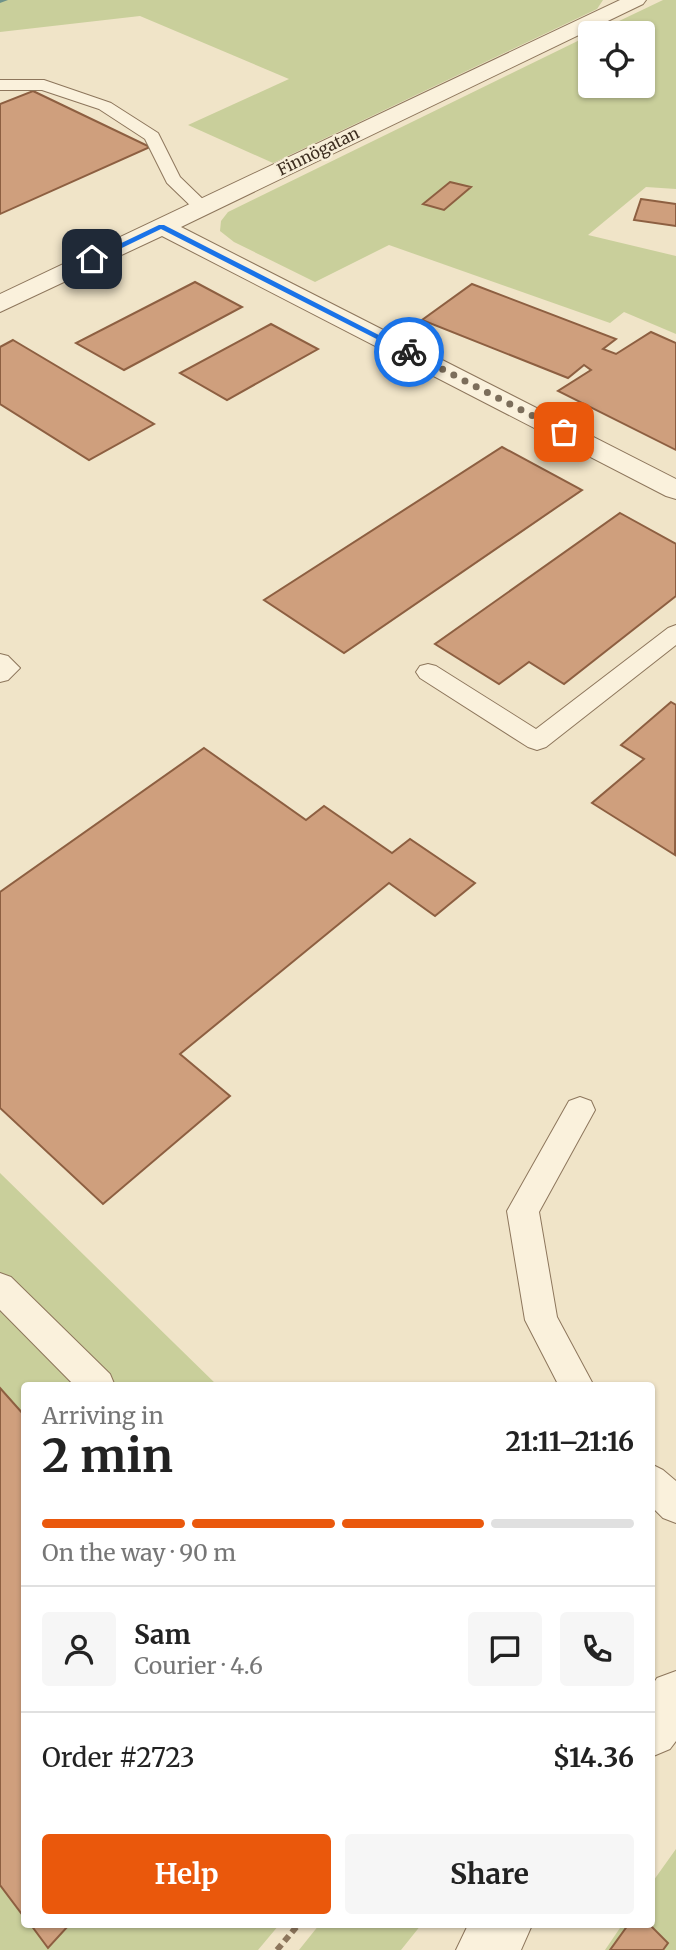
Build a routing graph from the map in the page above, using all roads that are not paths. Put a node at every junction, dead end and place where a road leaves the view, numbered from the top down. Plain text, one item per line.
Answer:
1 (636, 0) edge
2 (0, 85) edge
3 (202, 207) junction
4 (161, 226) junction
5 (0, 303) edge
6 (676, 490) edge
7 (676, 633) edge
8 (0, 662) edge
9 (428, 673) dead end
10 (0, 674) edge
11 (580, 1110) dead end
12 (0, 1288) edge
13 (94, 1382) edge
14 (575, 1382) edge
15 (655, 1486) edge
16 (676, 1505) edge
17 (676, 1697) edge
18 (655, 1725) edge
19 (502, 1928) edge
20 (485, 1950) edge

1 - 3 street, Finnögatan
2 - 3 lane
3 - 4 street, Finnögatan
4 - 5 street, Finnögatan
4 - 6 street
7 - 9 lane
8 - 10 lane
11 - 14 lane
12 - 13 lane
15 - 16 lane
17 - 18 street
19 - 20 street

